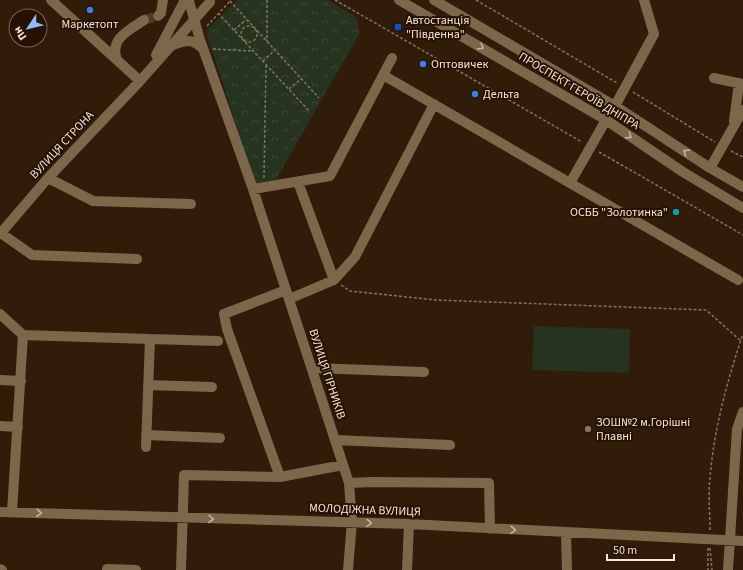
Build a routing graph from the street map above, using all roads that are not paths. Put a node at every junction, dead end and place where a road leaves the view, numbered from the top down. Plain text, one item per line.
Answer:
1 (50, 0) edge
2 (177, 0) edge
3 (185, 0) edge
4 (189, 0) edge
5 (399, 0) edge
6 (434, 0) edge
7 (644, 0) edge
8 (210, 3) edge
9 (194, 19) junction
10 (144, 20) tunnel mouth
11 (172, 27) junction
12 (200, 40) junction
13 (171, 46) junction
14 (206, 50) junction
15 (392, 58) dead end
16 (117, 60) junction
17 (383, 75) junction
18 (142, 78) junction
19 (714, 78) dead end
20 (741, 83) edge
21 (434, 104) junction
22 (615, 106) junction
23 (743, 110) edge
24 (606, 120) junction
25 (733, 127) junction
26 (710, 168) junction
27 (48, 178) junction
28 (298, 182) junction
29 (570, 183) junction
30 (743, 187) edge
31 (253, 189) junction
32 (191, 204) dead end
33 (743, 208) edge
34 (1, 231) edge
35 (137, 259) dead end
36 (334, 280) junction
37 (738, 280) dead end
38 (287, 294) junction
39 (0, 314) edge
40 (23, 335) junction
41 (150, 339) junction
42 (218, 340) dead end
43 (312, 368) junction
44 (424, 372) dead end
45 (0, 380) edge
46 (21, 381) junction
47 (148, 385) junction
48 (212, 387) dead end
49 (743, 412) edge
50 (0, 426) edge
51 (18, 427) junction
52 (146, 435) junction
53 (220, 438) dead end
54 (335, 440) junction
55 (450, 445) dead end
56 (146, 447) dead end
57 (343, 465) junction
58 (280, 477) junction
59 (349, 483) junction
60 (0, 512) edge
61 (12, 512) junction
62 (183, 518) junction
63 (352, 522) junction
64 (409, 524) junction
65 (490, 529) junction
66 (566, 533) junction
67 (729, 540) junction
68 (743, 541) edge
69 (107, 569) dead end
70 (136, 570) edge
71 (181, 570) edge
72 (348, 570) edge
73 (407, 570) edge
74 (566, 570) edge
75 (728, 570) edge

1 - 16 street
2 - 11 street
3 - 11 street
4 - 8 street
4 - 9 street, ВУЛИЦЯ ГІРНИКІВ
5 -> 24 street, ПРОСПЕКТ ГЕРОЇВ ДНІПРА
6 - 22 street, ПРОСПЕКТ ГЕРОЇВ ДНІПРА
7 - 22 street
8 - 9 street
8 - 12 street
9 - 12 street, ВУЛИЦЯ ГІРНИКІВ
9 - 13 street
10 - 16 street
11 - 18 street
12 - 14 street, ВУЛИЦЯ ГІРНИКІВ
13 - 14 street
13 - 18 street
14 - 31 street, ВУЛИЦЯ ГІРНИКІВ
15 - 17 street
16 - 18 street
17 - 21 street
17 - 28 street
18 - 27 street, ВУЛИЦЯ СТРОНА
19 - 20 street
20 - 25 street
21 - 29 street
21 - 36 street
26 -> 22 street, ПРОСПЕКТ ГЕРОЇВ ДНІПРА
23 - 25 street
24 - 29 street
24 -> 33 street, ПРОСПЕКТ ГЕРОЇВ ДНІПРА
25 - 26 street
26 - 30 street, ПРОСПЕКТ ГЕРОЇВ ДНІПРА
27 - 32 street
27 - 34 street, ВУЛИЦЯ СТРОНА
28 - 31 street
28 - 36 street
29 - 37 street
31 - 38 street, ВУЛИЦЯ ГІРНИКІВ
34 - 35 street
36 - 38 street
38 - 43 street, ВУЛИЦЯ ГІРНИКІВ
38 - 58 street
39 - 40 street
40 - 41 street
40 - 46 street
41 - 42 street
41 - 47 street
43 - 44 street
43 - 54 street, ВУЛИЦЯ ГІРНИКІВ
45 - 46 street
46 - 51 street
47 - 48 street
47 - 52 street
49 - 67 street
50 - 51 street
51 - 61 street
52 - 53 street
52 - 56 street
54 - 55 street
54 - 57 street, ВУЛИЦЯ ГІРНИКІВ
57 - 58 street
57 - 59 street, ВУЛИЦЯ ГІРНИКІВ
58 - 62 street
59 - 63 street, ВУЛИЦЯ ГІРНИКІВ
59 - 65 street
60 - 61 street, МОЛОДІЖНА ВУЛИЦЯ
61 -> 62 street, МОЛОДІЖНА ВУЛИЦЯ
62 -> 63 street, МОЛОДІЖНА ВУЛИЦЯ
62 - 71 street
63 -> 64 street, МОЛОДІЖНА ВУЛИЦЯ
63 - 72 street, ВУЛИЦЯ ГІРНИКІВ
64 - 65 street, МОЛОДІЖНА ВУЛИЦЯ
64 - 73 street
65 -> 66 street, МОЛОДІЖНА ВУЛИЦЯ
66 - 67 street, МОЛОДІЖНА ВУЛИЦЯ
66 - 74 street
67 - 68 street, МОЛОДІЖНА ВУЛИЦЯ
67 - 75 street
69 - 70 street

